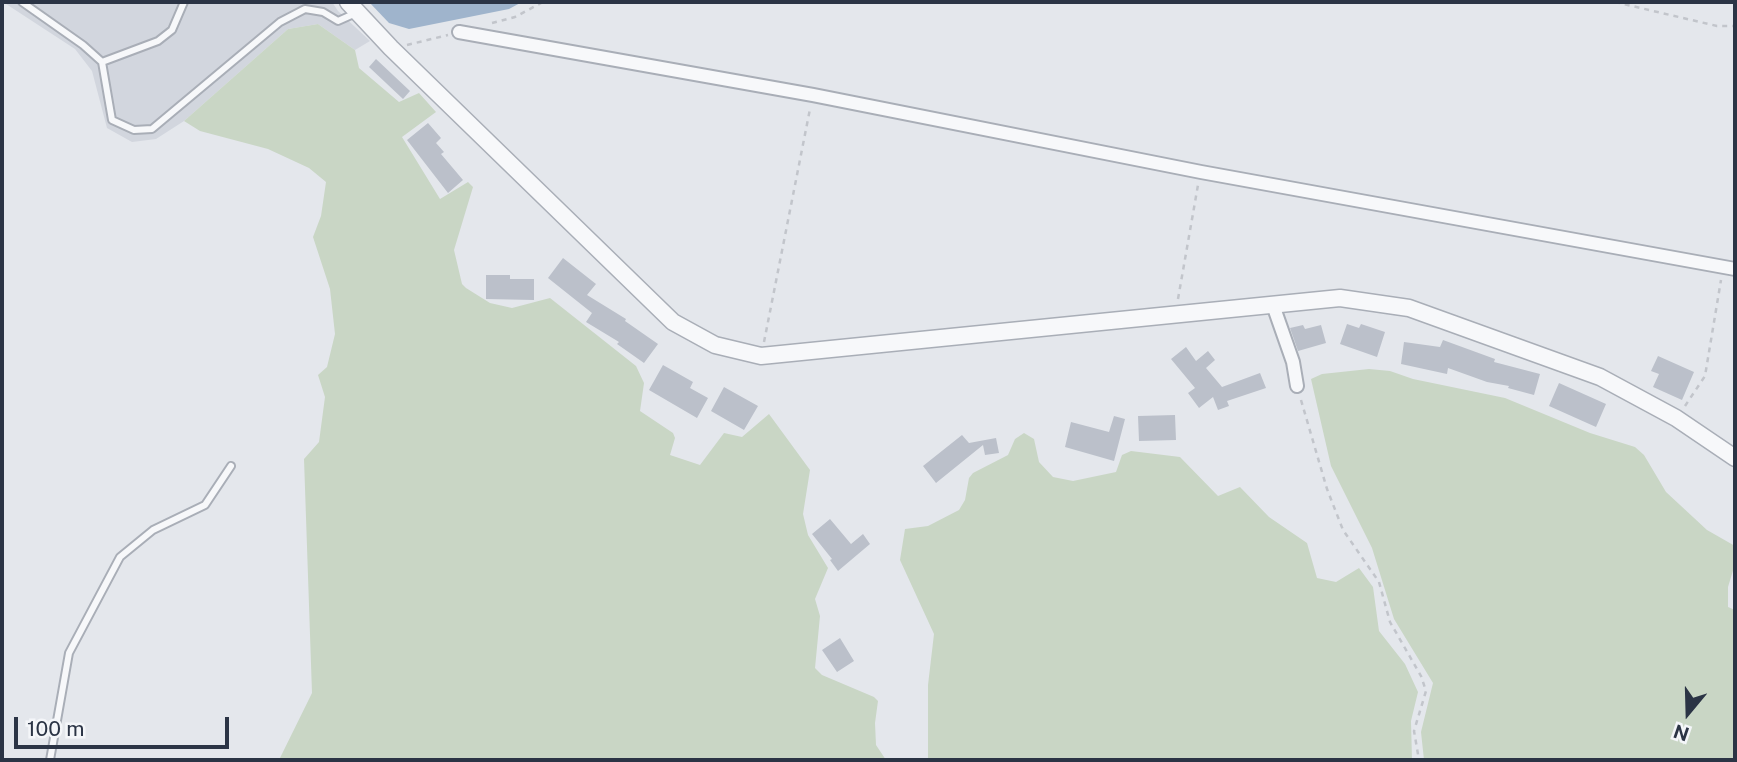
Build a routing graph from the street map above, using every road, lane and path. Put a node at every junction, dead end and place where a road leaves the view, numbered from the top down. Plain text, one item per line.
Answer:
1 (22, 2) edge
2 (184, 2) edge
3 (1615, 2) edge
4 (352, 8) edge
5 (1735, 26) edge
6 (459, 32) dead end
7 (102, 62) junction
8 (813, 95) junction
9 (1201, 172) junction
10 (1729, 268) edge
11 (1273, 305) junction
12 (1175, 314) junction
13 (761, 356) junction
14 (1297, 386) joint
15 (1676, 418) junction
16 (1735, 458) edge
17 (231, 466) dead end
18 (50, 760) edge
19 (1419, 760) edge

1 - 7 lane
2 - 7 lane
3 - 5 path
4 - 7 lane
4 - 13 street
6 - 8 street
8 - 9 street
8 - 13 path
9 - 10 street
9 - 12 path
10 - 15 path
11 - 12 street
11 - 14 street
11 - 15 street
12 - 13 street
14 - 19 path
15 - 16 street
17 - 18 lane

